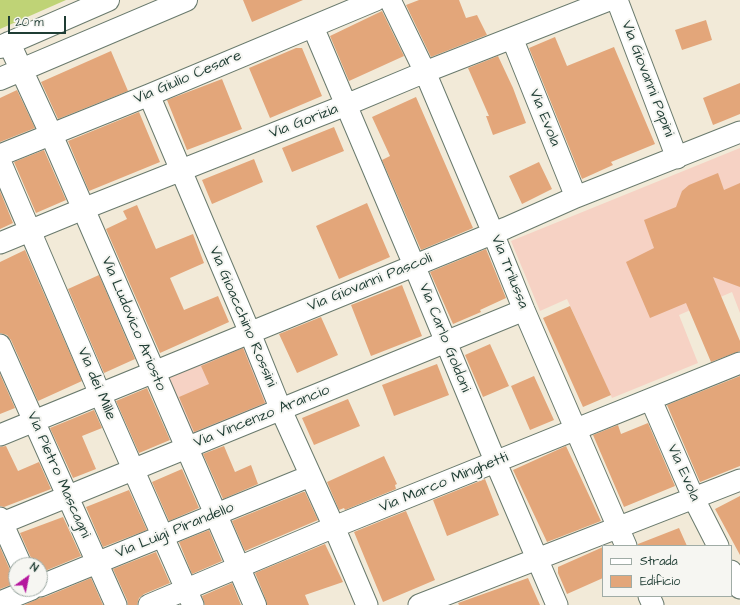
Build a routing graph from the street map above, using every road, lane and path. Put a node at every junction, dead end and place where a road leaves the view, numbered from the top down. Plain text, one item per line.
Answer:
1 (108, 0) edge
2 (186, 0) edge
3 (376, 0) edge
4 (390, 0) edge
5 (608, 0) edge
6 (617, 0) edge
7 (313, 26) junction
8 (512, 38) junction
9 (4, 45) edge
10 (21, 70) junction
11 (425, 72) junction
12 (0, 79) edge
13 (149, 95) junction
14 (346, 105) junction
15 (740, 132) edge
16 (51, 134) junction
17 (0, 155) edge
18 (677, 158) junction
19 (0, 161) edge
20 (180, 171) junction
21 (576, 197) junction
22 (83, 208) junction
23 (30, 231) junction
24 (493, 233) junction
25 (0, 243) edge
26 (414, 265) junction
27 (524, 310) junction
28 (250, 333) junction
29 (445, 342) junction
30 (0, 345) edge
31 (740, 363) edge
32 (154, 372) junction
33 (100, 394) junction
34 (651, 400) junction
35 (281, 410) junction
36 (34, 421) junction
37 (575, 431) junction
38 (0, 435) edge
39 (186, 448) junction
40 (496, 463) junction
41 (134, 470) junction
42 (310, 476) junction
43 (740, 480) edge
44 (67, 497) junction
45 (694, 499) junction
46 (216, 515) junction
47 (1, 522) edge
48 (334, 527) junction
49 (163, 536) junction
50 (622, 537) edge
51 (717, 545) edge
52 (17, 557) edge
53 (538, 560) junction
54 (97, 563) junction
55 (239, 568) junction
56 (732, 573) edge
57 (48, 583) edge
58 (740, 588) edge
59 (12, 597) edge
60 (190, 597) edge
61 (0, 602) edge
62 (116, 605) edge
63 (149, 605) edge
64 (255, 605) edge
65 (367, 605) edge
66 (419, 605) edge
67 (557, 605) edge

1 - 9 street
2 - 10 street
3 - 7 street, Via Giulio Cesare
4 - 11 street, Via Trilussa
5 - 8 street, Via Gorizia
6 - 18 street, Via Giovanni Papini
7 - 13 street, Via Giulio Cesare
7 - 14 street, Via Carlo Goldoni
8 - 11 street, Via Gorizia
8 - 21 street, Via Evola
9 - 10 street, Via Ludovico Ariosto
10 - 12 street
10 - 16 street, Via Ludovico Ariosto
11 - 14 street, Via Gorizia
11 - 24 street, Via Trilussa
13 - 16 street, Via Giulio Cesare
13 - 20 street, Via Gioacchino Rossini
14 - 20 street, Via Gorizia
14 - 26 street, Via Carlo Goldoni
15 - 18 street, Via Giovanni Pascoli
16 - 17 street, Via Giulio Cesare
16 - 22 street, Via Ludovico Ariosto
18 - 21 street, Via Giovanni Pascoli
19 - 23 street, Via dei Mille
20 - 22 street, Via Gorizia
20 - 28 street, Via Gioacchino Rossini
21 - 24 street, Via Giovanni Pascoli
22 - 23 street, Via Gorizia
22 - 32 street, Via Ludovico Ariosto
23 - 25 street, Via Gorizia
23 - 33 street, Via dei Mille
24 - 26 street, Via Giovanni Pascoli
24 - 27 street, Via Trilussa
26 - 28 street, Via Giovanni Pascoli
26 - 29 street, Via Carlo Goldoni
27 - 29 street, Via Vincenzo Arancio
27 - 37 street, Via Trilussa
28 - 32 street, Via Giovanni Pascoli
28 - 35 street, Via Gioacchino Rossini
29 - 35 street, Via Vincenzo Arancio
29 - 40 street, Via Carlo Goldoni
30 - 36 street, Via Pietro Mascagni
31 - 34 street, Via Marco Minghetti
32 - 33 street, Via Giovanni Pascoli
32 - 39 street, Via Ludovico Ariosto
33 - 36 street, Via Giovanni Pascoli
33 - 41 street, Via dei Mille
34 - 37 street, Via Marco Minghetti
34 - 45 street, Via Evola
35 - 39 street, Via Vincenzo Arancio
35 - 42 street, Via Gioacchino Rossini
36 - 38 street, Via Giovanni Pascoli
36 - 44 street, Via Pietro Mascagni
37 - 40 street, Via Marco Minghetti
37 - 50 street, Via Trilussa
39 - 41 street, Via Vincenzo Arancio
39 - 46 street, Via Ludovico Ariosto
40 - 48 street, Via Marco Minghetti
40 - 53 street, Via Carlo Goldoni
41 - 44 street, Via Vincenzo Arancio
41 - 49 street, Via dei Mille
42 - 46 street, Via Luigi Pirandello
42 - 48 street, Via Gioacchino Rossini
43 - 45 street
44 - 47 street, Via Vincenzo Arancio
44 - 54 street, Via Pietro Mascagni
45 - 50 street
45 - 51 street, Via Evola
46 - 49 street, Via Luigi Pirandello
46 - 55 street, Via Ludovico Ariosto
47 - 52 street
48 - 55 street, Via Marco Minghetti
48 - 65 street, Via Gioacchino Rossini
49 - 54 street, Via Luigi Pirandello
49 - 60 street, Via dei Mille
50 - 53 street
53 - 66 street
53 - 67 street, Via Carlo Goldoni
54 - 57 street, Via Luigi Pirandello
54 - 62 street, Via Pietro Mascagni
55 - 60 street, Via Marco Minghetti
55 - 64 street, Via Ludovico Ariosto
56 - 58 street
59 - 61 street
60 - 63 street, Via Marco Minghetti

